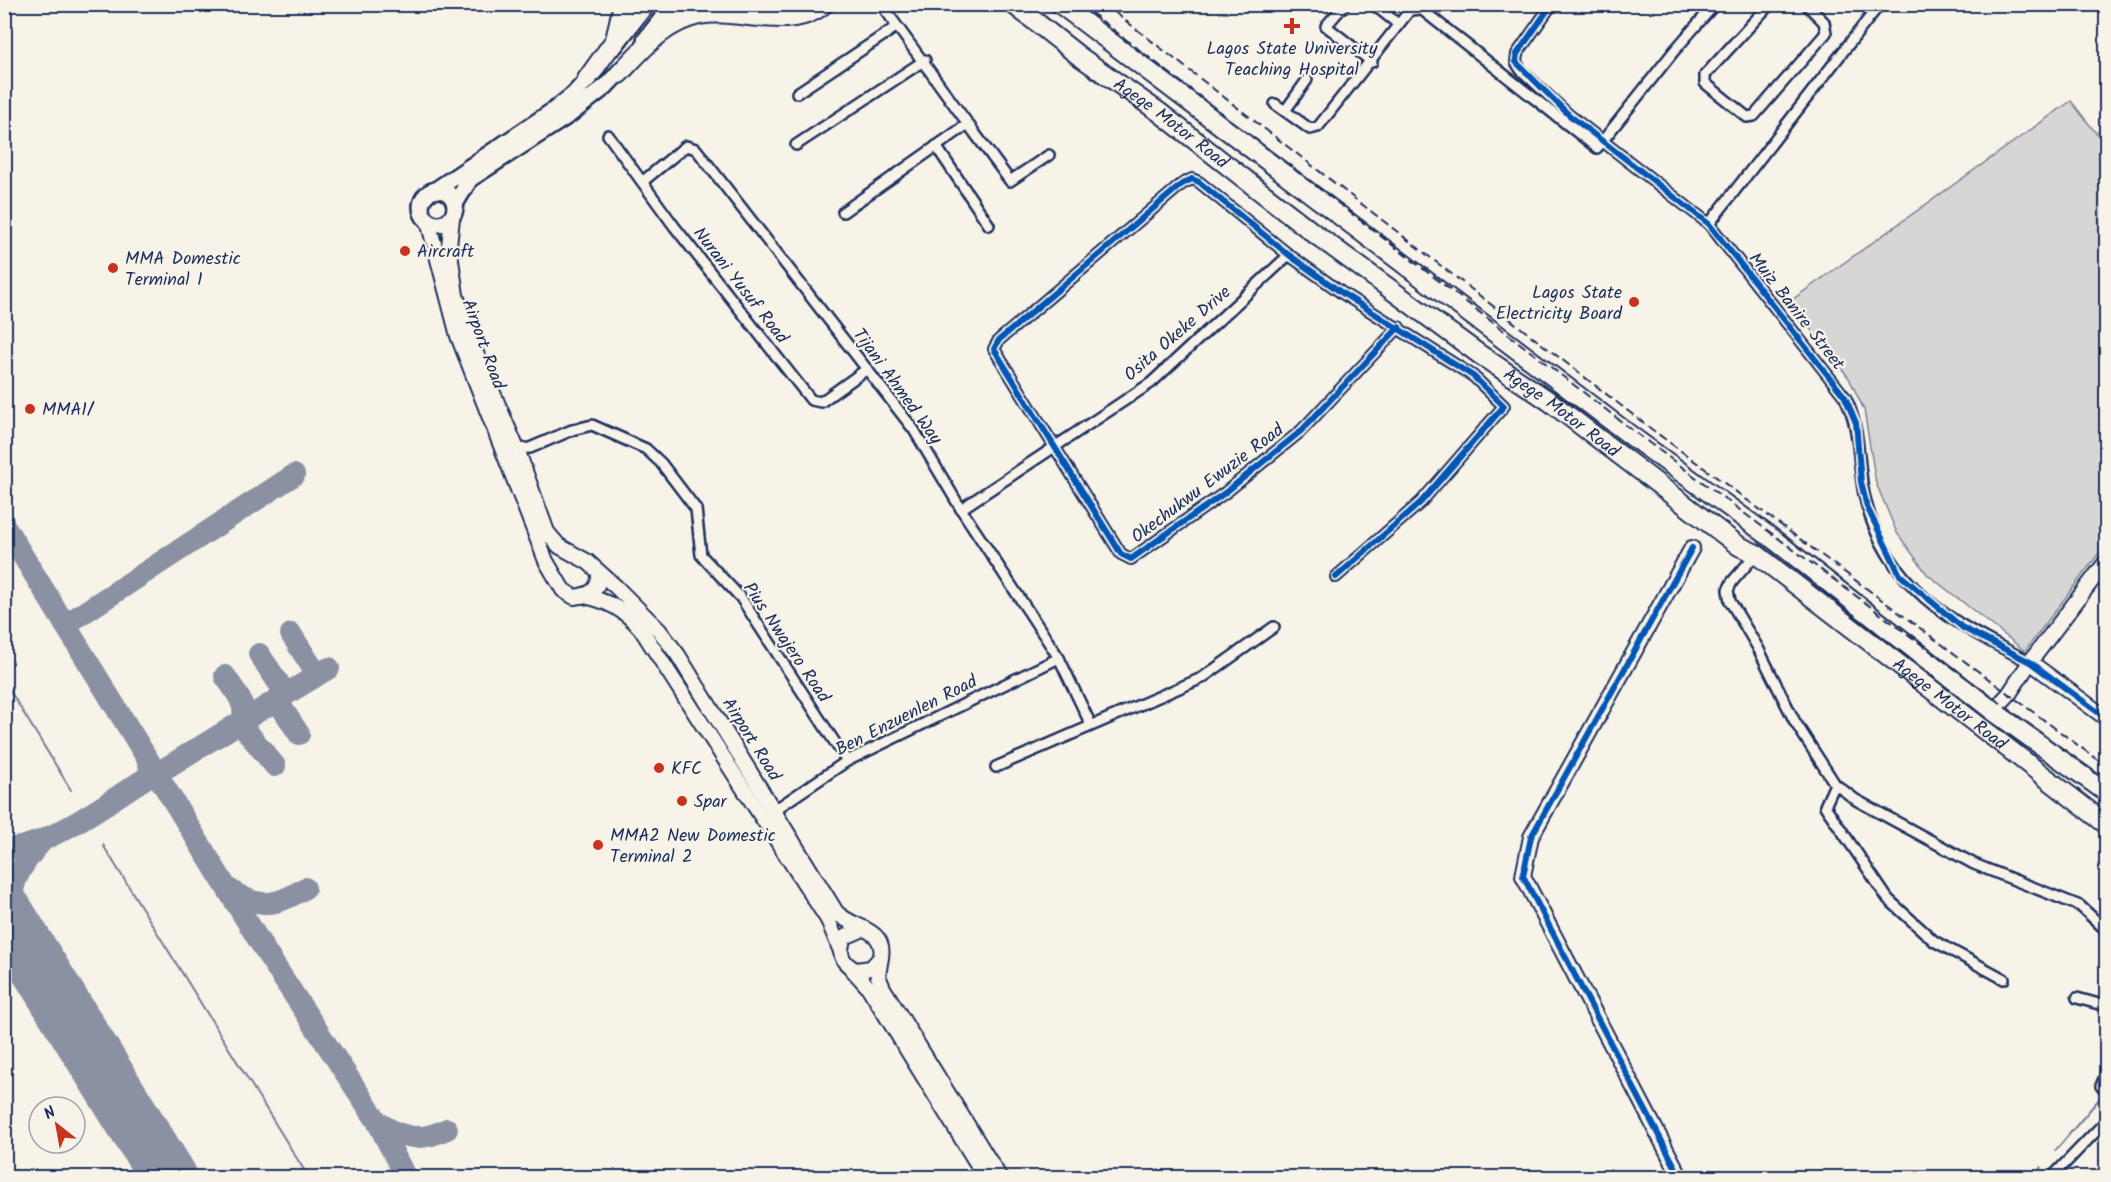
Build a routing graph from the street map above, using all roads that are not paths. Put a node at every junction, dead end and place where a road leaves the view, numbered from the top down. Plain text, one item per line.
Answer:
1 (623, 4) edge
2 (647, 4) edge
3 (673, 4) edge
4 (824, 4) edge
5 (881, 4) edge
6 (1013, 4) edge
7 (1060, 4) edge
8 (1344, 4) edge
9 (1373, 4) edge
10 (1552, 4) edge
11 (1715, 4) edge
12 (1770, 4) edge
13 (1806, 4) edge
14 (1874, 6) edge
15 (1398, 24) junction
16 (896, 27) junction
17 (925, 60) junction
18 (1372, 62) junction
19 (619, 74) junction
20 (588, 79) junction
21 (1307, 80) dead end
22 (797, 93) dead end
23 (1275, 104) dead end
24 (1285, 111) junction
25 (968, 124) junction
26 (608, 135) dead end
27 (1603, 141) junction
28 (796, 145) dead end
29 (936, 146) junction
30 (1049, 155) dead end
31 (642, 182) junction
32 (434, 191) junction
33 (454, 211) junction
34 (843, 212) dead end
35 (428, 221) junction
36 (1709, 224) junction
37 (989, 225) dead end
38 (1289, 255) junction
39 (1399, 327) junction
40 (1495, 334) junction
41 (1479, 354) junction
42 (867, 369) junction
43 (1055, 447) junction
44 (517, 449) junction
45 (961, 509) junction
46 (1692, 548) dead end
47 (573, 554) junction
48 (1756, 554) junction
49 (2106, 562) edge
50 (599, 574) junction
51 (555, 577) junction
52 (1336, 577) dead end
53 (584, 596) junction
54 (1274, 627) dead end
55 (1059, 658) junction
56 (2030, 662) junction
57 (1993, 711) junction
58 (2106, 718) edge
59 (1091, 725) junction
60 (847, 761) junction
61 (996, 767) dead end
62 (1835, 784) junction
63 (2106, 792) edge
64 (773, 811) junction
65 (2106, 824) edge
66 (863, 929) junction
67 (2106, 930) edge
68 (840, 949) junction
69 (881, 957) junction
70 (849, 967) junction
71 (2004, 979) dead end
72 (2077, 998) dead end
73 (2106, 1006) edge
74 (2106, 1074) edge
75 (2106, 1089) edge
76 (2106, 1121) edge
77 (986, 1178) edge
78 (1000, 1178) edge
79 (1681, 1178) edge
80 (2051, 1178) edge

1 - 20 highway
2 - 20 main road
3 - 19 main road, Airport Road
4 - 19 highway
5 - 16 street
6 - 41 highway, Agege Motor Road
7 - 40 highway, Agege Motor Road
8 - 18 street
9 - 15 street
10 - 27 street, Muiz Banire Street
11 - 27 street
12 - 13 street
14 - 36 street
15 - 18 street
15 - 27 street
16 - 17 street
16 - 22 street
17 - 25 street
17 - 28 street
18 - 24 street
19 - 33 main road, Airport Road
20 - 32 main road
21 - 24 street
23 - 24 street
25 - 29 street
25 - 30 street
26 - 31 street, Nurani Yusuf Road
27 - 36 street, Muiz Banire Street
29 - 34 street
29 - 37 street
31 - 42 street, Nurani Yusuf Road
31 - 42 street, Tijani Ahmed Way
32 - 33 main road
32 - 35 main road
33 - 35 main road
33 - 44 main road, Airport Road
35 - 51 main road, Airport Road
36 - 56 street, Muiz Banire Street
38 - 39 street
38 - 43 street, Osita Okeke Drive
38 - 43 street
39 - 43 street, Okechukwu Ewuzie Road
39 - 52 street
40 - 41 highway
40 - 57 highway, Agege Motor Road
41 - 48 highway, Agege Motor Road
42 - 45 street, Tijani Ahmed Way
43 - 45 street, Osita Okeke Drive
44 - 47 main road, Airport Road
44 - 60 street, Pius Nwajero Road
45 - 55 street, Tijani Ahmed Way
46 - 79 main road
47 - 50 main road
47 - 51 main road
48 - 62 street
48 - 65 highway, Agege Motor Road
49 - 56 main road
50 - 53 main road
50 - 64 main road, Airport Road
51 - 53 main road
53 - 68 main road, Airport Road
54 - 59 street
55 - 59 street, Tijani Ahmed Way
55 - 60 street, Ben Enzuenlen Road
56 - 57 main road
56 - 58 main road
57 - 63 highway, Agege Motor Road
59 - 61 street
60 - 64 street, Ben Enzuenlen Road
62 - 67 street
62 - 71 street
64 - 66 main road, Airport Road
66 - 68 main road
66 - 69 main road
68 - 70 main road
69 - 70 main road
69 - 78 main road
70 - 77 main road
72 - 73 street
74 - 75 street
76 - 80 street

